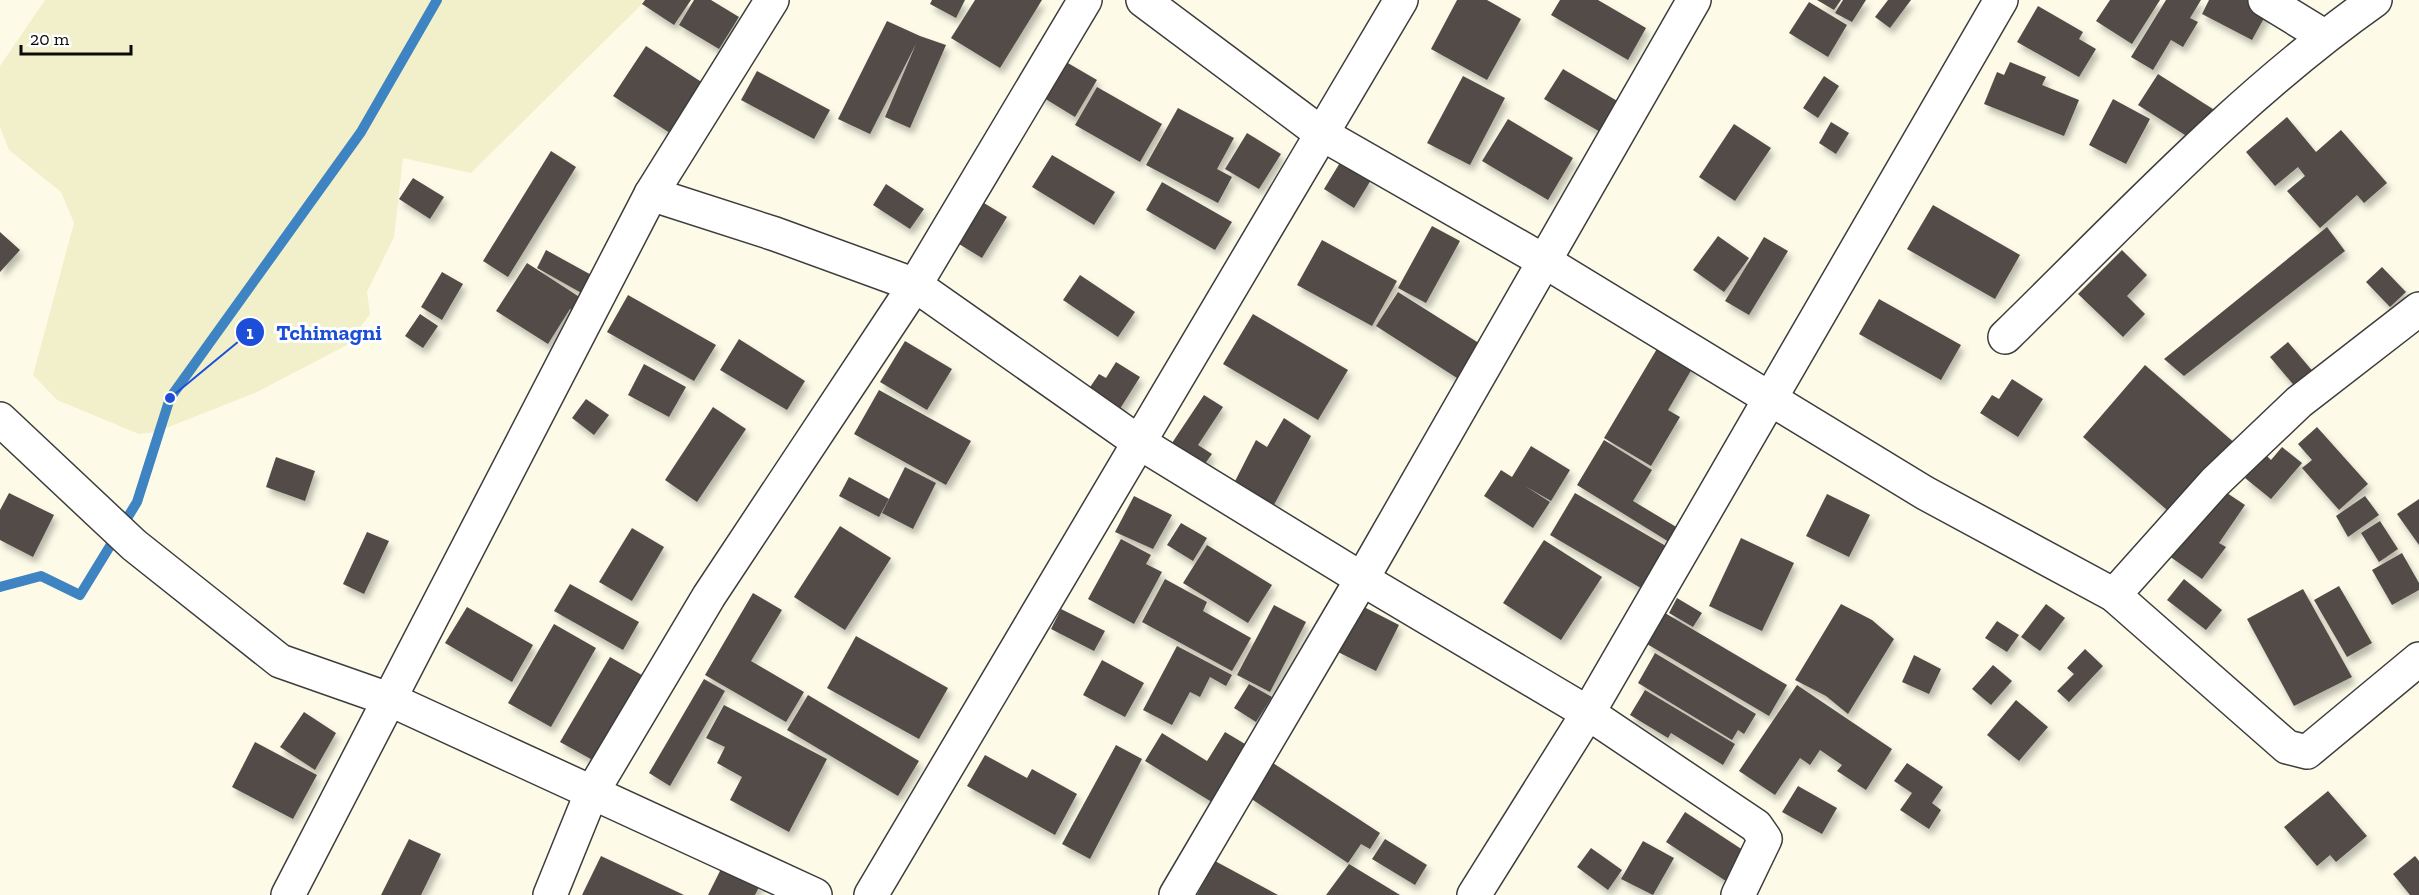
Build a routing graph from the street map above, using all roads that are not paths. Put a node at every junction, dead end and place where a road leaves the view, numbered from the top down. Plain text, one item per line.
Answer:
1 (772, 0) edge
2 (1084, 0) edge
3 (1143, 0) edge
4 (1401, 0) edge
5 (1694, 0) edge
6 (2001, 0) edge
7 (2265, 0) edge
8 (2375, 0) edge
9 (2324, 36) junction
10 (1322, 134) junction
11 (651, 194) junction
12 (1544, 261) junction
13 (915, 285) junction
14 (2419, 309) edge
15 (2005, 337) dead end
16 (1770, 399) junction
17 (0, 419) edge
18 (1140, 443) junction
19 (1362, 579) junction
20 (2114, 595) junction
21 (2419, 659) edge
22 (391, 700) junction
23 (1588, 713) junction
24 (591, 794) junction
25 (288, 895) edge
26 (550, 895) edge
27 (815, 895) edge
28 (871, 895) edge
29 (1176, 895) edge
30 (1474, 895) edge
31 (1738, 895) edge

1 - 11 street
2 - 13 street
3 - 10 street
4 - 10 street
5 - 12 street
6 - 16 street
7 - 9 street
8 - 9 street
9 - 15 street
10 - 12 street
10 - 18 street
11 - 13 street
11 - 22 street
12 - 16 street
12 - 19 street
13 - 18 street
13 - 24 street
14 - 20 street
16 - 20 street
16 - 23 street
17 - 22 street
18 - 19 street
18 - 28 street
19 - 23 street
19 - 29 street
20 - 21 street
22 - 24 street
22 - 25 street
23 - 30 street
23 - 31 street
24 - 26 street
24 - 27 street

